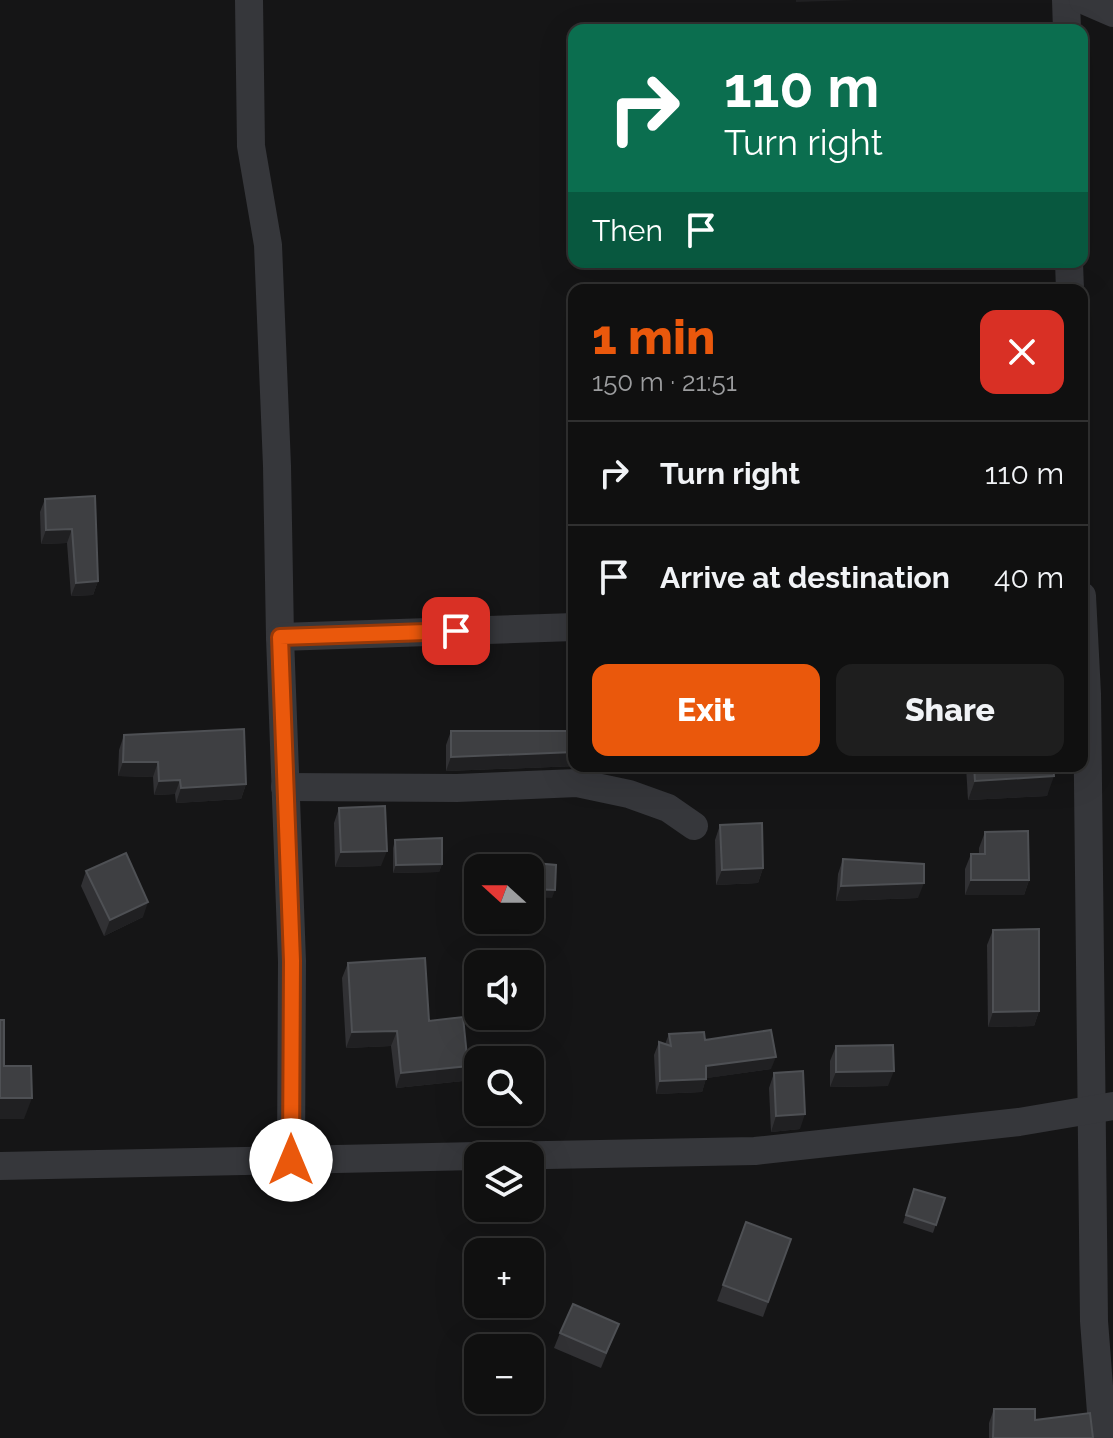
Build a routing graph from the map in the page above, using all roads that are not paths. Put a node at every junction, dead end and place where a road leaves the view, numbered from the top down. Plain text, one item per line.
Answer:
1 (249, 0) edge
2 (1066, 0) edge
3 (1083, 0) edge
4 (1113, 13) edge
5 (1067, 24) edge
6 (568, 627) edge
7 (280, 637) junction
8 (1088, 722) edge
9 (285, 787) junction
10 (694, 826) dead end
11 (1102, 1107) edge
12 (544, 1155) edge
13 (464, 1156) edge
14 (291, 1160) junction
15 (0, 1166) edge
16 (1103, 1438) edge

1 - 7 street
2 - 5 street
3 - 4 street
6 - 7 street
7 - 9 street
8 - 11 street
9 - 10 street
9 - 14 street
11 - 12 street
11 - 16 street
13 - 14 street
14 - 15 street

